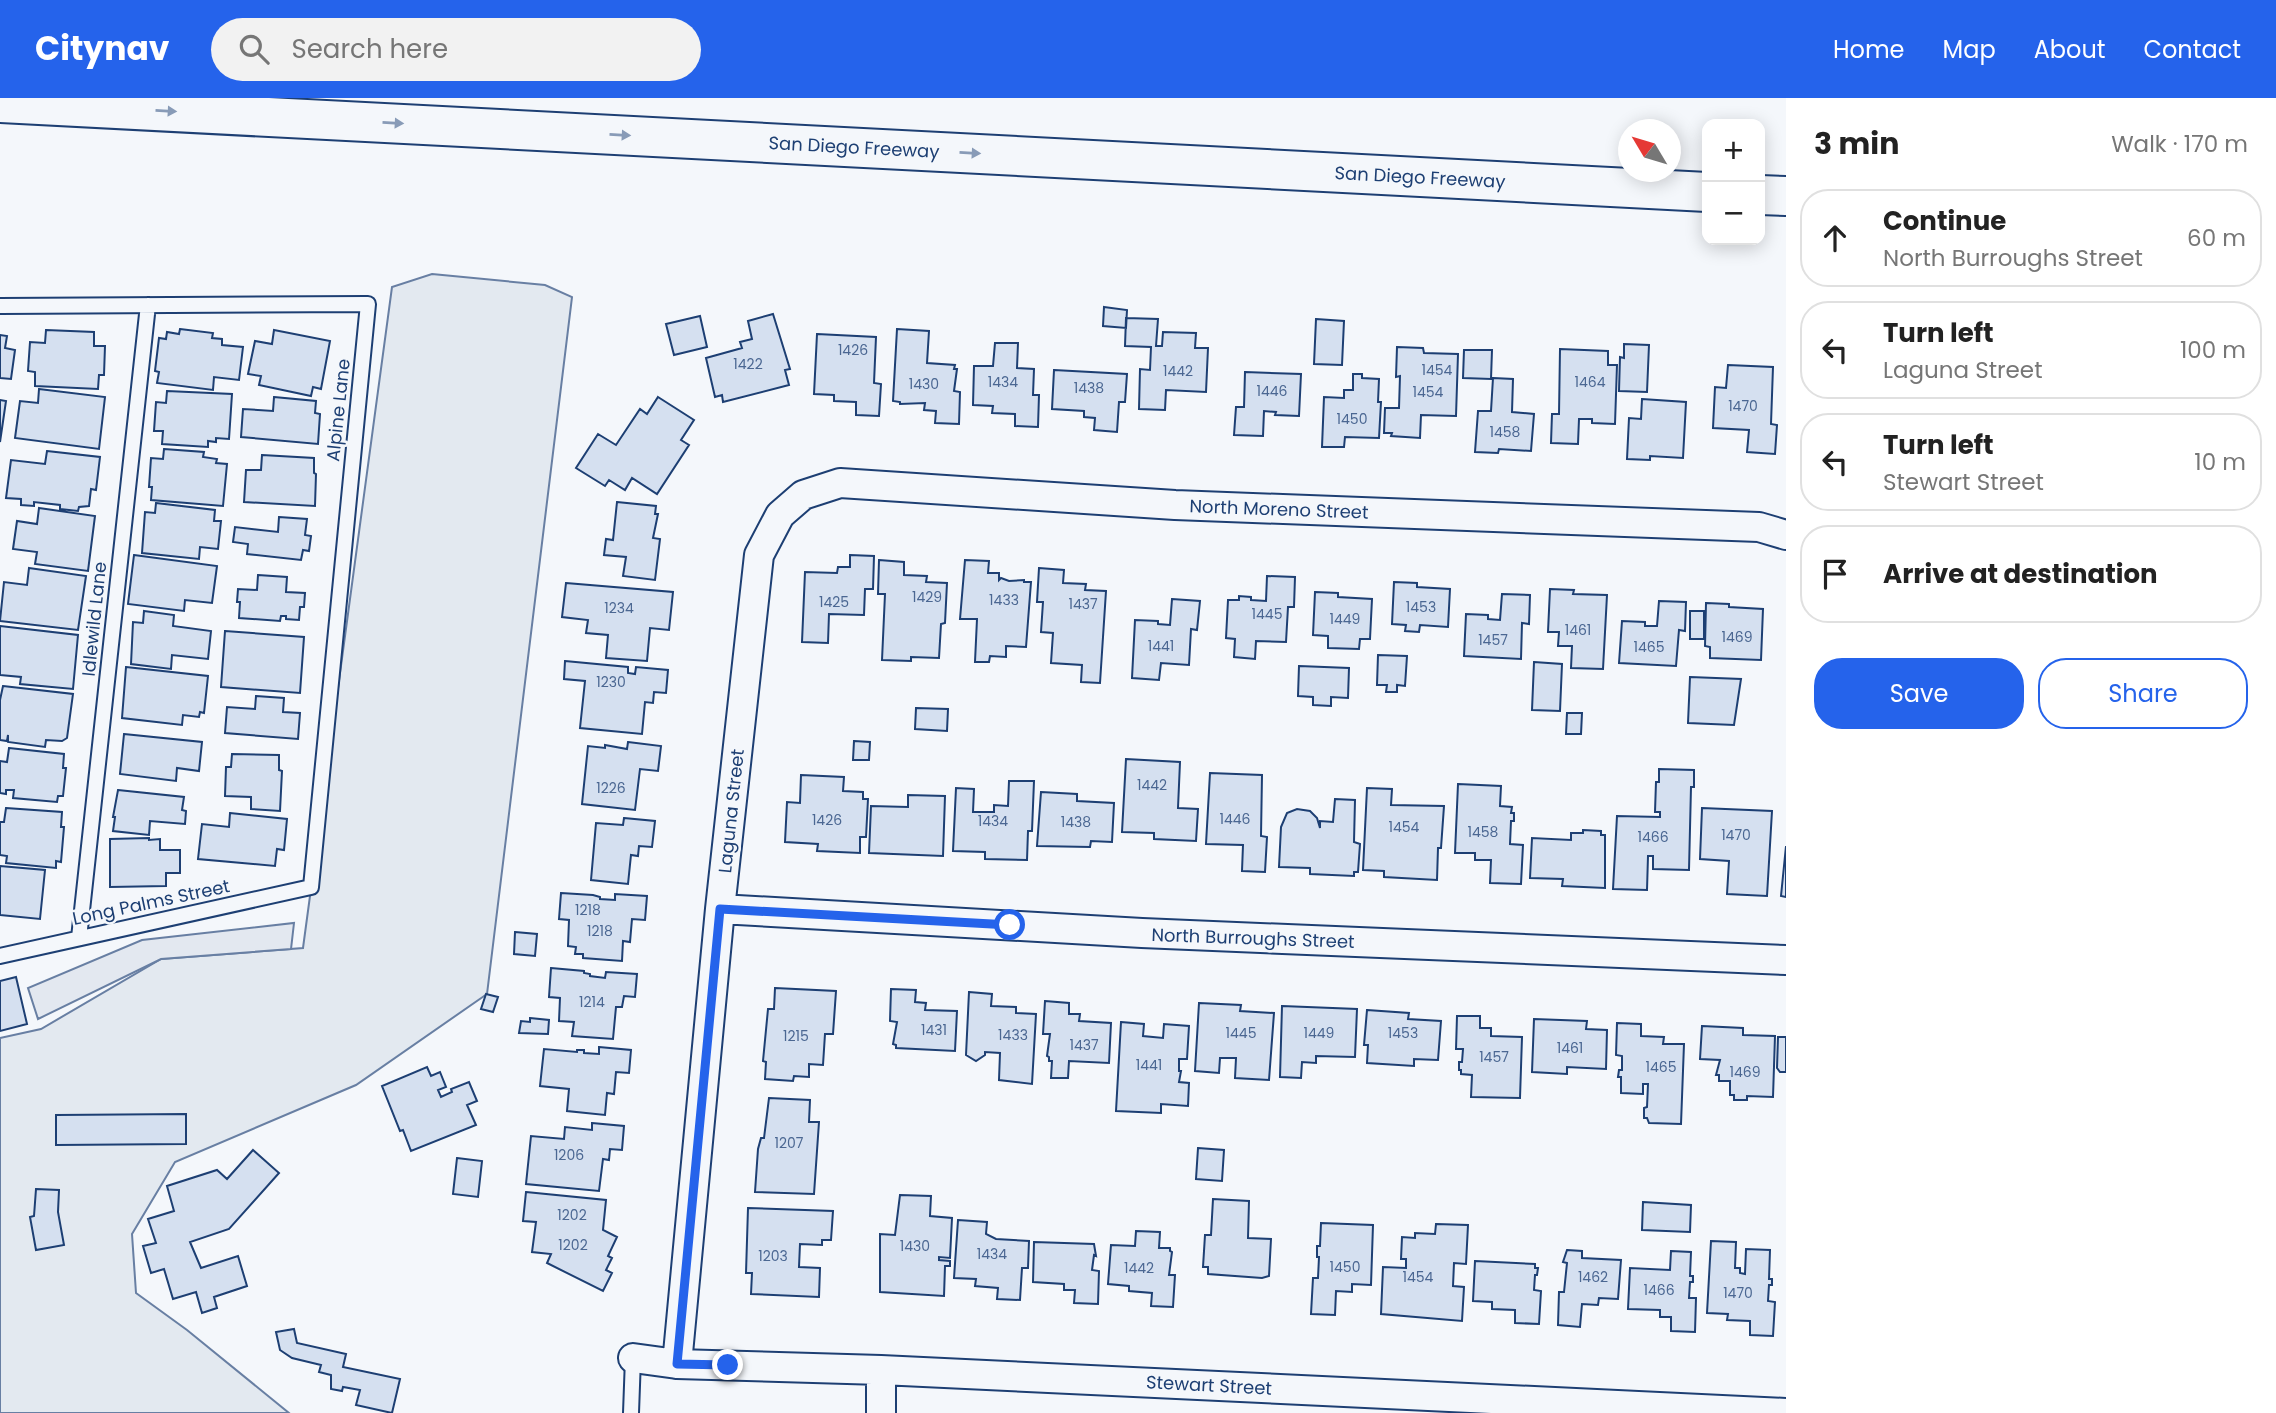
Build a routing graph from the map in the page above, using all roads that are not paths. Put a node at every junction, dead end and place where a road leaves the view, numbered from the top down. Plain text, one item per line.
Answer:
1 (0, 103) edge
2 (1702, 192) edge
3 (1765, 195) edge
4 (1786, 196) edge
5 (148, 305) junction
6 (0, 306) edge
7 (780, 515) joint
8 (1786, 535) edge
9 (311, 887) joint
10 (720, 909) junction
11 (79, 938) junction
12 (0, 956) edge
13 (1786, 960) edge
14 (633, 1358) joint
15 (677, 1364) junction
16 (881, 1370) junction
17 (1692, 1411) edge
18 (631, 1413) edge
19 (881, 1413) edge
20 (1786, 1413) edge

1 -> 2 highway, San Diego Freeway
3 - 4 highway
5 - 6 lane, Alpine Lane
5 - 9 lane, Alpine Lane
5 - 11 lane, Idlewild Lane
7 - 8 street, North Moreno Street
7 - 10 street, Laguna Street
9 - 11 lane, Long Palms Street
10 - 13 street, North Burroughs Street
10 - 15 street, Laguna Street
11 - 12 lane, Long Palms Street
14 - 15 street, Stewart Street
14 - 18 lane
15 - 16 street, Stewart Street
16 - 17 street, Stewart Street
16 - 19 street
17 - 20 street, Stewart Street

